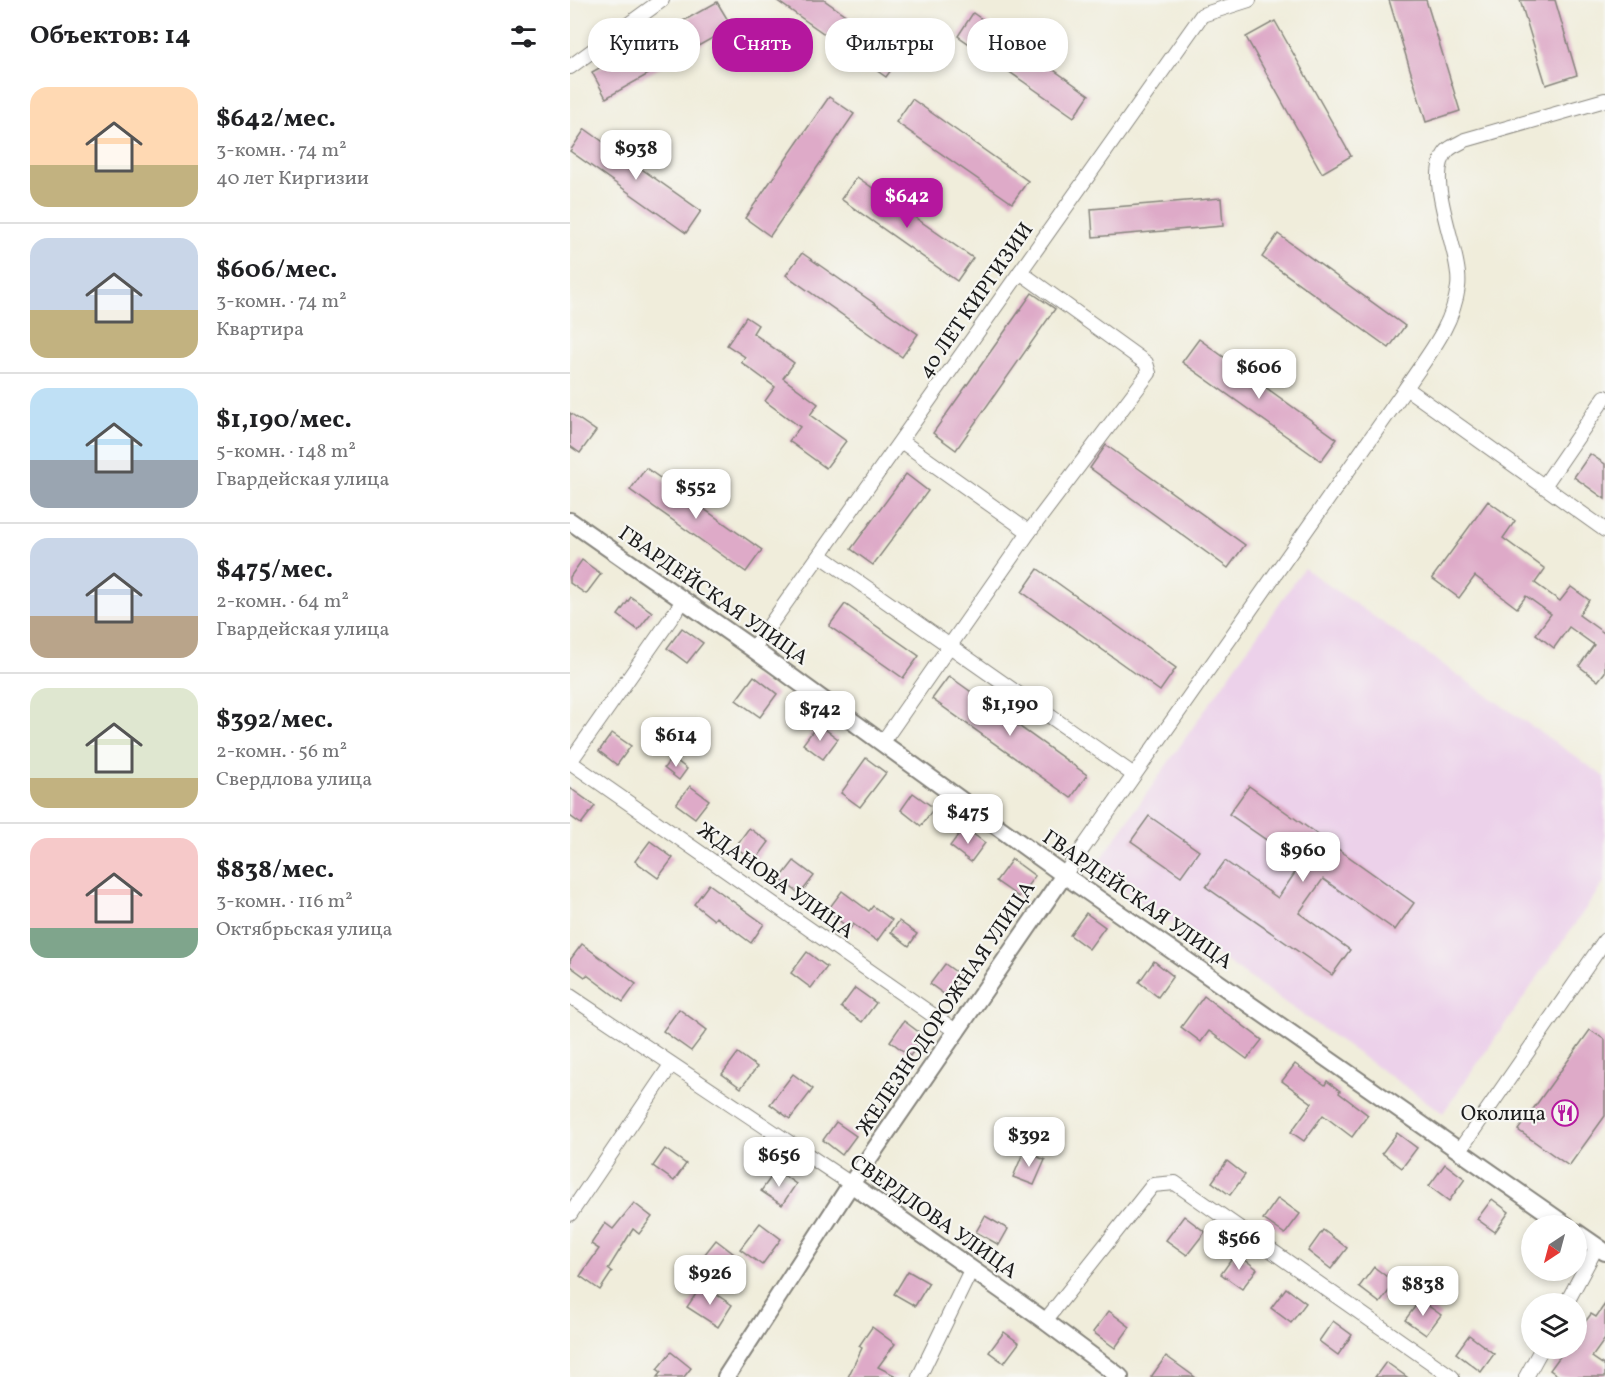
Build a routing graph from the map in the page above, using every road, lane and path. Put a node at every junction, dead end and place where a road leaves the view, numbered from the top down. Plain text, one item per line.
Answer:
1 (662, 0) edge
2 (1249, 0) edge
3 (570, 67) edge
4 (1605, 100) edge
5 (1020, 273) junction
6 (1406, 388) junction
7 (1605, 397) edge
8 (901, 441) junction
9 (1544, 486) junction
10 (570, 520) edge
11 (1605, 530) edge
12 (1029, 532) junction
13 (820, 555) junction
14 (683, 601) junction
15 (951, 645) junction
16 (753, 649) junction
17 (882, 743) junction
18 (570, 762) edge
19 (1134, 775) junction
20 (1064, 875) junction
21 (1605, 940) edge
22 (570, 996) edge
23 (957, 1032) junction
24 (671, 1065) junction
25 (1459, 1150) junction
26 (851, 1184) junction
27 (570, 1214) edge
28 (1551, 1215) edge
29 (1587, 1239) edge
30 (1601, 1249) edge
31 (971, 1270) junction
32 (1573, 1293) edge
33 (1045, 1322) junction
34 (1536, 1359) edge
35 (726, 1377) edge
36 (919, 1377) edge
37 (1120, 1377) edge
38 (1452, 1377) edge
39 (1526, 1377) edge

1 - 3 street
2 - 5 street, 40 ЛЕТ КИРГИЗИИ
4 - 6 street
5 - 8 street, 40 ЛЕТ КИРГИЗИИ
5 - 12 street
6 - 9 street
6 - 19 street
7 - 9 street
8 - 12 street
8 - 13 street, 40 ЛЕТ КИРГИЗИИ
9 - 11 street
10 - 14 street, ГВАРДЕЙСКАЯ УЛИЦА
12 - 15 street
13 - 15 street
13 - 16 street, 40 ЛЕТ КИРГИЗИИ
14 - 16 street, ГВАРДЕЙСКАЯ УЛИЦА
14 - 18 street
15 - 17 street
15 - 19 street
16 - 17 street, ГВАРДЕЙСКАЯ УЛИЦА
17 - 20 street, ГВАРДЕЙСКАЯ УЛИЦА
18 - 23 street, ЖДАНОВА УЛИЦА
19 - 20 street
20 - 23 street, ЖЕЛЕЗНОДОРОЖНАЯ УЛИЦА
20 - 25 street, ГВАРДЕЙСКАЯ УЛИЦА
21 - 25 street
22 - 24 street, СВЕРДЛОВА УЛИЦА
23 - 26 street, ЖЕЛЕЗНОДОРОЖНАЯ УЛИЦА
24 - 26 street, СВЕРДЛОВА УЛИЦА
24 - 27 street
25 - 28 street, ГВАРДЕЙСКАЯ УЛИЦА
26 - 31 street, СВЕРДЛОВА УЛИЦА
26 - 35 street, ЖЕЛЕЗНОДОРОЖНАЯ УЛИЦА
29 - 30 street
30 - 32 street
31 - 33 street, СВЕРДЛОВА УЛИЦА
31 - 36 street
33 - 37 street, СВЕРДЛОВА УЛИЦА
33 - 38 street
34 - 39 street

